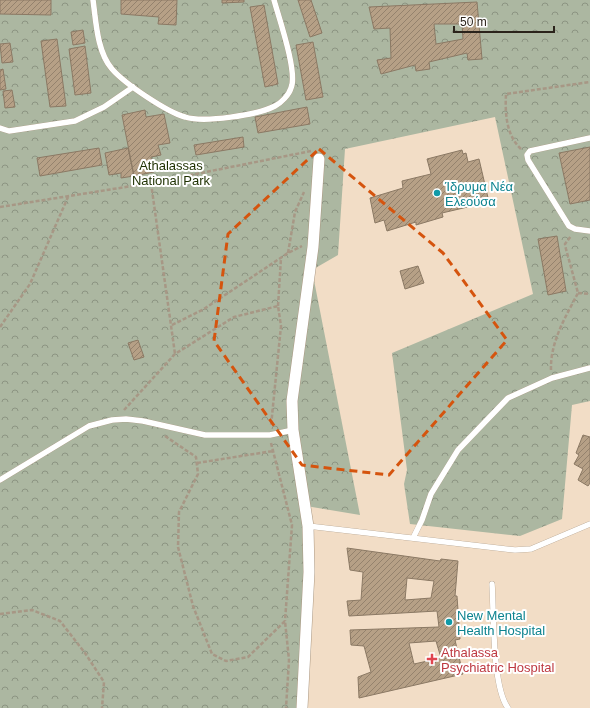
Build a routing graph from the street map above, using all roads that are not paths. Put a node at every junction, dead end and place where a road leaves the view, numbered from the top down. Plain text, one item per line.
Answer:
1 (92, 0) edge
2 (274, 0) edge
3 (133, 87) junction
4 (0, 128) edge
5 (590, 138) edge
6 (318, 159) road end
7 (590, 231) edge
8 (590, 368) edge
9 (294, 430) junction
10 (0, 480) edge
11 (590, 524) edge
12 (308, 526) junction
13 (413, 538) junction
14 (492, 584) dead end
15 (302, 708) edge
16 (508, 708) edge

1 - 3 lane
2 - 3 lane
3 - 4 lane
5 - 7 lane
6 - 9 street
8 - 13 lane
9 - 10 lane
9 - 12 street
11 - 13 lane
12 - 13 lane
12 - 15 street
14 - 16 lane

